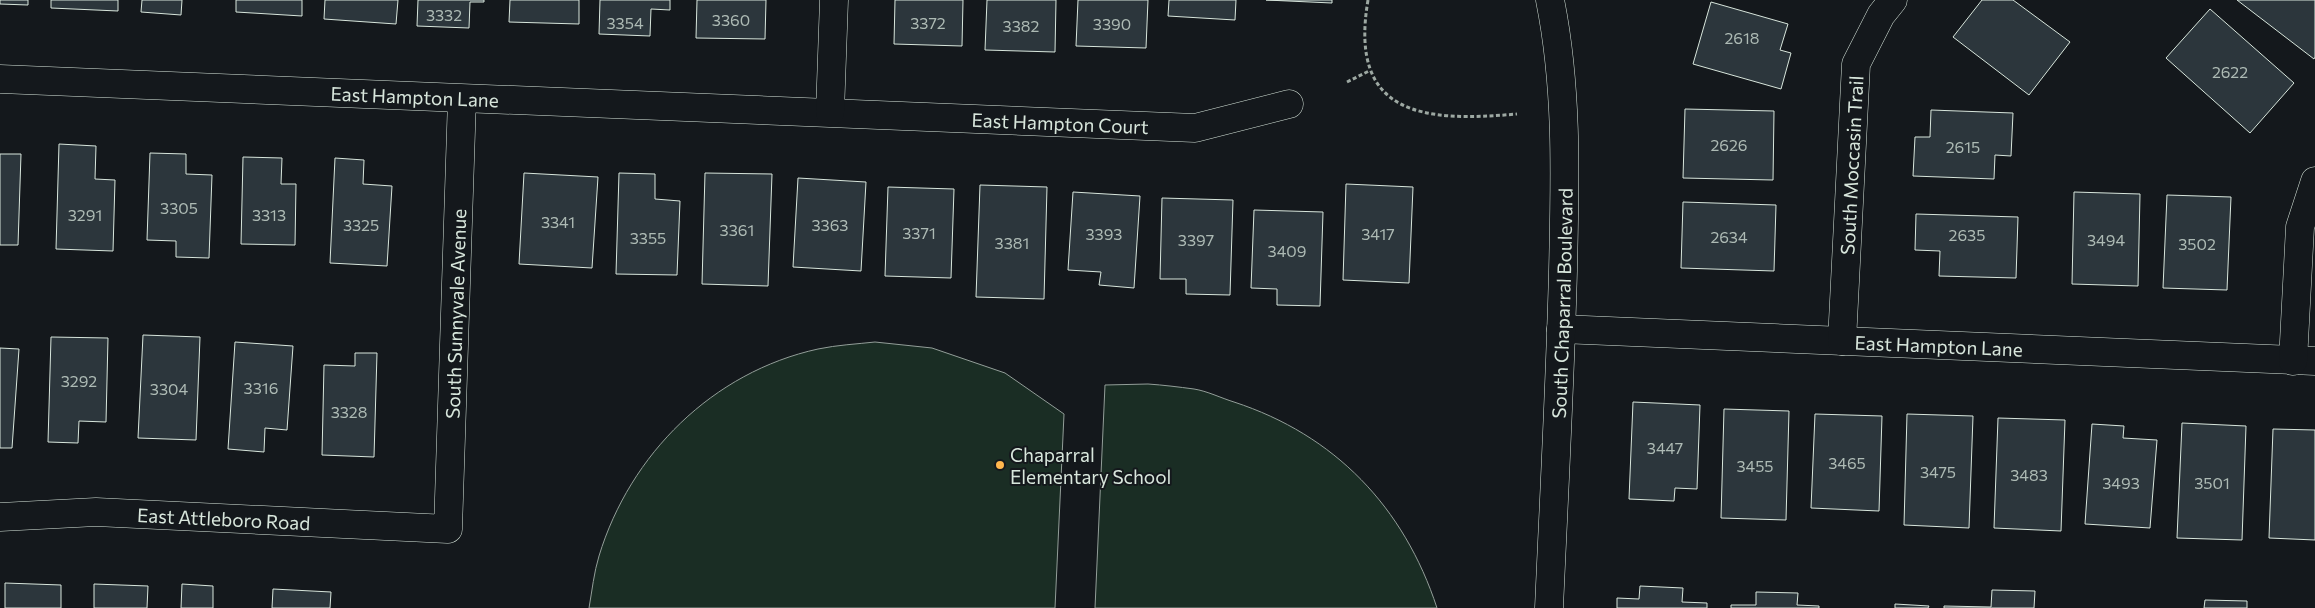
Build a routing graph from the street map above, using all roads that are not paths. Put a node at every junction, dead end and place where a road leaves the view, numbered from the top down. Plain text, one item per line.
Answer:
1 (834, 0) edge
2 (1550, 0) edge
3 (1893, 0) edge
4 (0, 79) edge
5 (462, 99) junction
6 (1289, 104) dead end
7 (830, 112) junction
8 (2315, 181) edge
9 (1561, 329) junction
10 (1842, 341) junction
11 (2304, 361) edge
12 (0, 517) edge
13 (448, 529) joint
14 (1548, 608) edge

1 - 7 street
2 - 9 street, South Chaparral Boulevard
3 - 10 street, South Moccasin Trail
4 - 5 street, East Hampton Lane
5 - 7 street, East Hampton Lane
5 - 13 street, South Sunnyvale Avenue
6 - 7 street, East Hampton Court
8 - 11 street
9 - 10 street, East Hampton Lane
9 - 14 street, South Chaparral Boulevard
10 - 11 street, East Hampton Lane
12 - 13 street, East Attleboro Road

